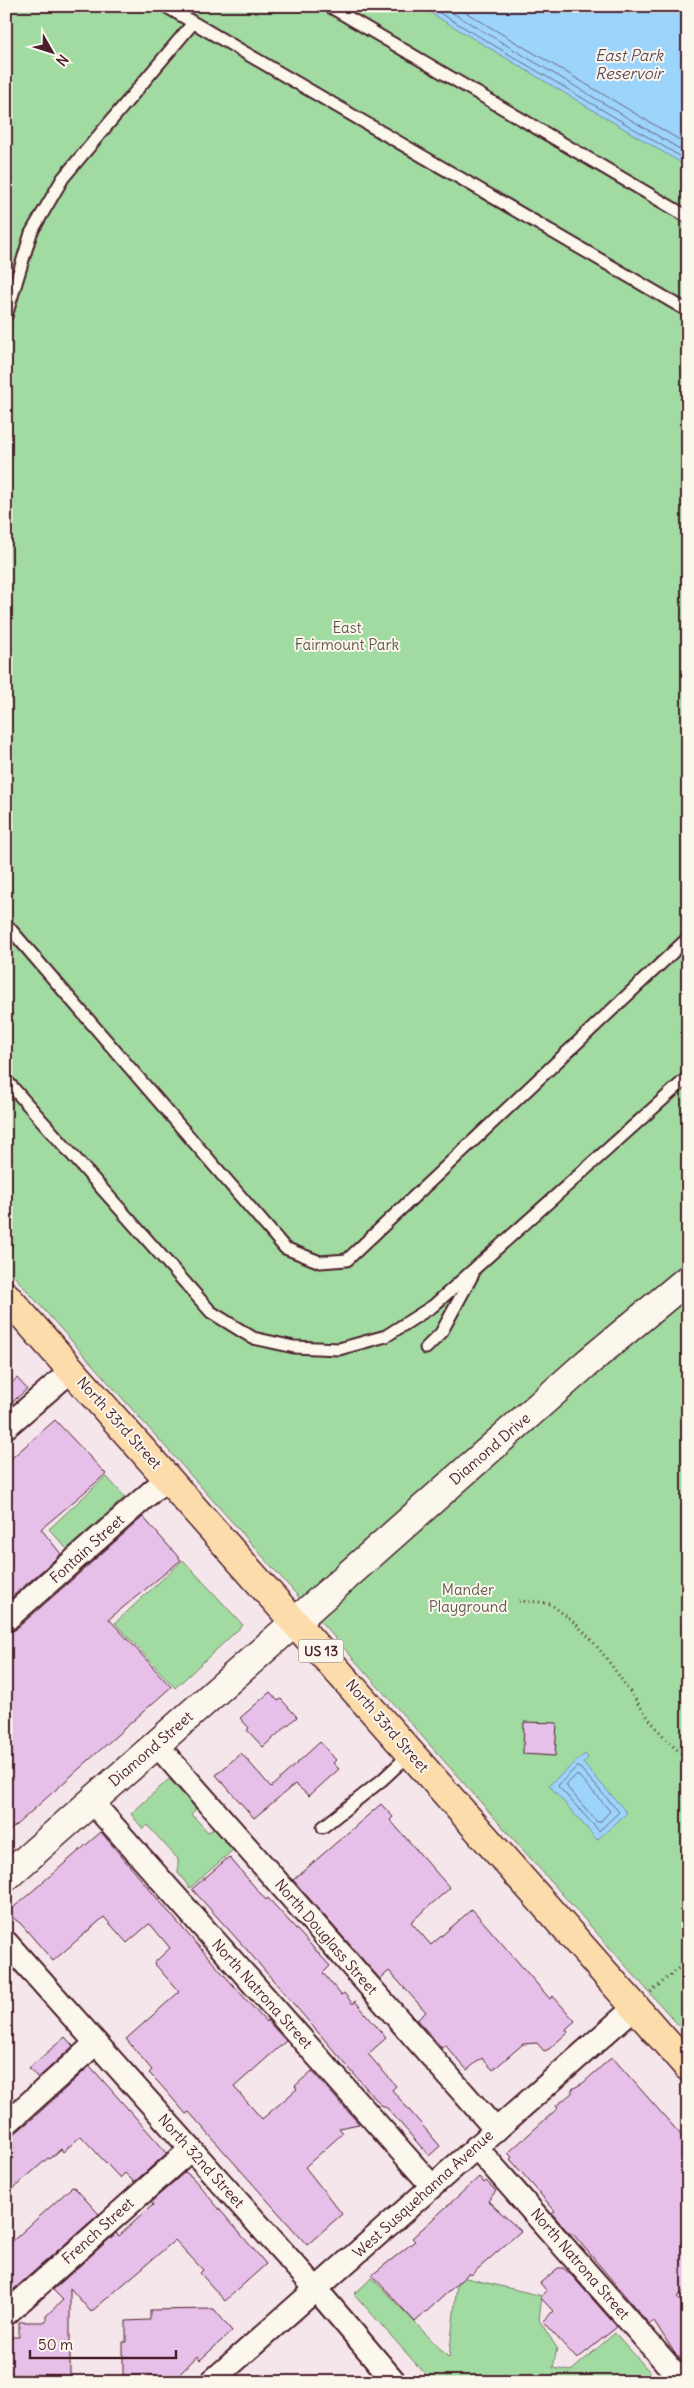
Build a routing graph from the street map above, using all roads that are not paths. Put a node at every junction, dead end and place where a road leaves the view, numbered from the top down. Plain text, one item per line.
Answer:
1 (165, 6) edge
2 (329, 6) edge
3 (193, 23) junction
4 (688, 217) edge
5 (688, 311) edge
6 (6, 316) edge
7 (6, 924) edge
8 (688, 938) edge
9 (688, 1076) edge
10 (6, 1080) edge
11 (478, 1265) junction
12 (688, 1279) edge
13 (6, 1296) edge
14 (426, 1348) dead end
15 (72, 1370) junction
16 (6, 1427) edge
17 (167, 1478) junction
18 (6, 1620) edge
19 (295, 1622) junction
20 (156, 1744) junction
21 (410, 1753) junction
22 (92, 1802) junction
23 (323, 1827) dead end
24 (6, 1877) edge
25 (6, 1942) edge
26 (635, 2007) junction
27 (96, 2043) junction
28 (688, 2067) edge
29 (6, 2124) edge
30 (496, 2130) junction
31 (476, 2147) junction
32 (191, 2149) junction
33 (432, 2186) junction
34 (316, 2289) junction
35 (6, 2314) edge
36 (211, 2382) edge
37 (395, 2382) edge
38 (683, 2382) edge

1 - 3 lane
2 - 4 lane
3 - 5 lane
3 - 6 lane
7 - 8 lane
9 - 11 lane
10 - 11 lane
11 - 14 lane
12 - 19 street, Diamond Drive
13 - 15 main road, North 33rd Street / US 13
15 - 16 street
15 - 17 main road, North 33rd Street / US 13
17 - 18 street, Fontain Street
17 - 19 main road, North 33rd Street / US 13
19 - 20 street, Diamond Street
19 - 21 main road, North 33rd Street / US 13
20 - 22 street, Diamond Street
20 - 30 street, North Douglass Street
21 - 23 lane
21 - 26 main road, North 33rd Street / US 13
22 - 24 street, Diamond Street
22 - 33 street, North Natrona Street
25 - 27 street, North 32nd Street
26 - 28 main road, North 33rd Street / US 13
26 - 30 street, West Susquehanna Avenue
27 - 29 street
27 - 32 street, North 32nd Street
30 - 31 street, West Susquehanna Avenue
31 - 33 street, West Susquehanna Avenue
31 - 38 street, North Natrona Street
32 - 34 street, North 32nd Street
32 - 35 street, French Street
33 - 34 street, West Susquehanna Avenue
34 - 36 street, West Susquehanna Avenue
34 - 37 street, North 32nd Street

